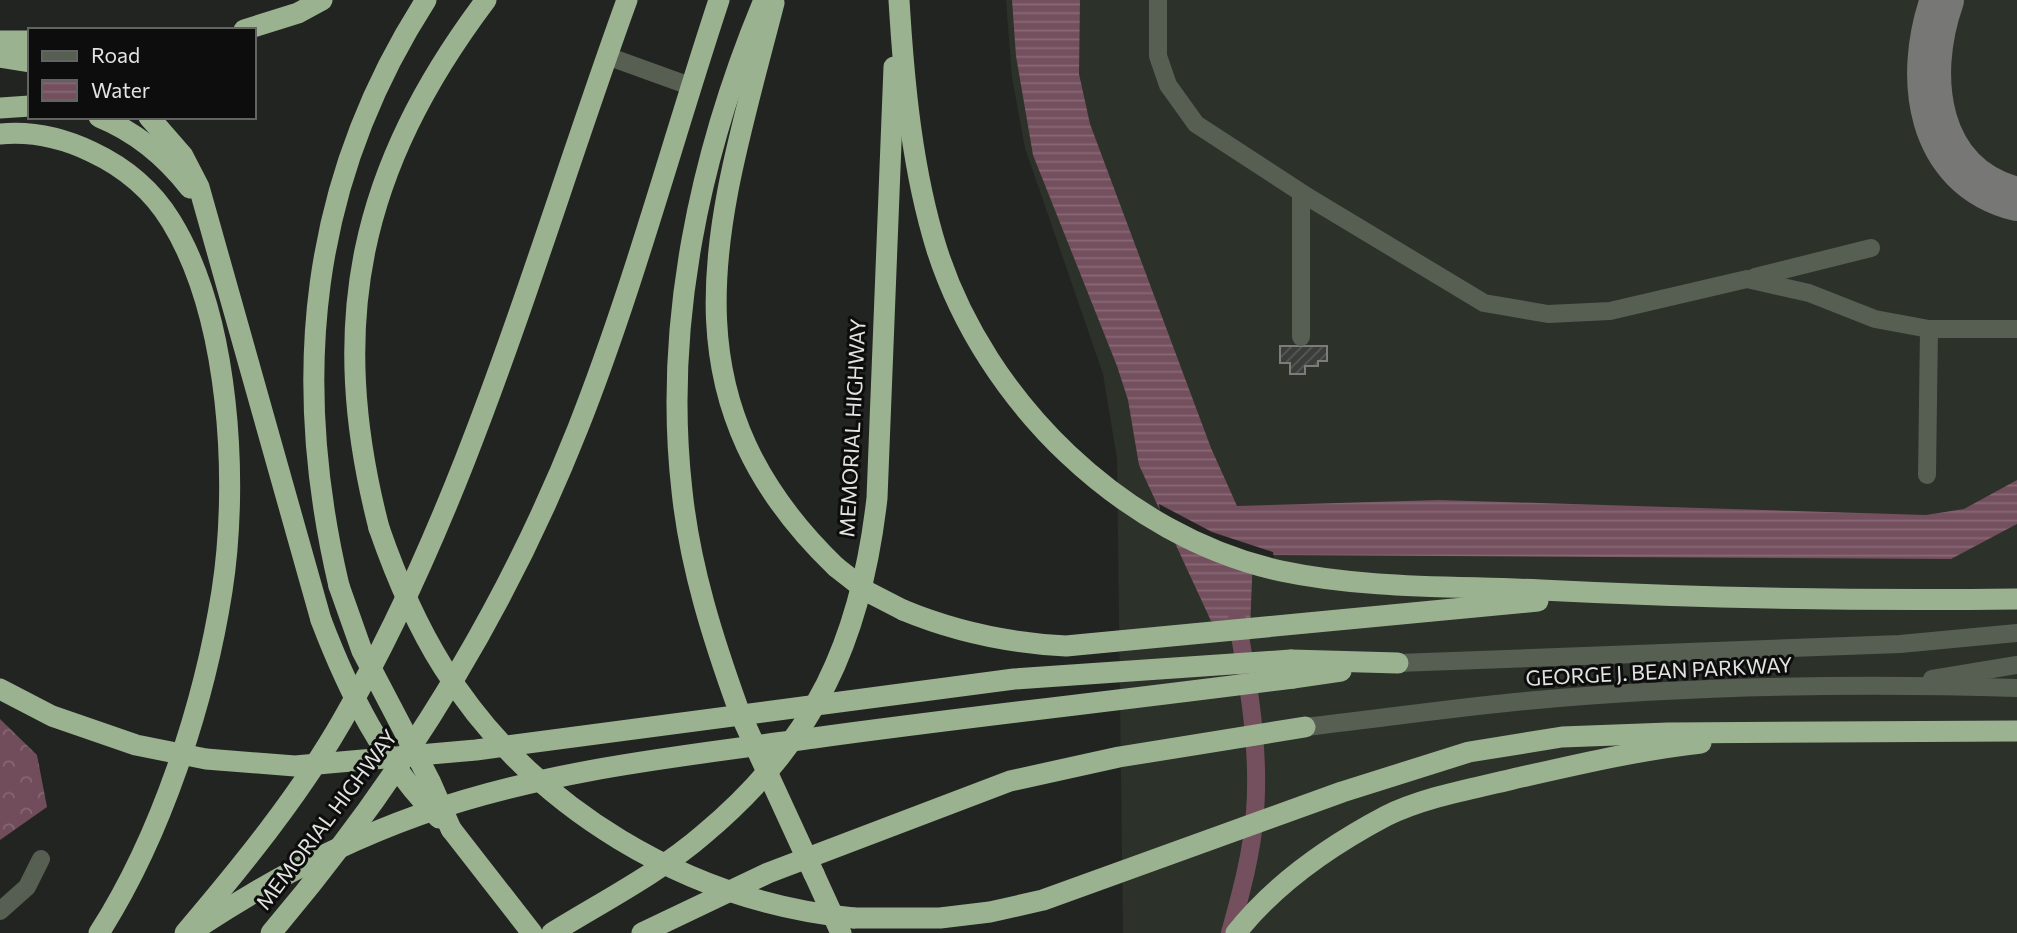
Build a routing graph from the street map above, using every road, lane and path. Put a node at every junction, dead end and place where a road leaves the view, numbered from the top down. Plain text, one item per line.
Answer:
1 (322, 0) edge
2 (426, 0) edge
3 (486, 0) edge
4 (627, 0) edge
5 (719, 0) edge
6 (764, 0) edge
7 (775, 0) edge
8 (898, 0) edge
9 (1158, 0) edge
10 (250, 28) edge
11 (0, 41) edge
12 (28, 41) edge
13 (607, 56) junction
14 (0, 57) edge
15 (28, 62) edge
16 (690, 86) junction
17 (28, 106) edge
18 (0, 108) edge
19 (103, 119) edge
20 (151, 119) edge
21 (0, 134) edge
22 (1301, 192) junction
23 (211, 228) junction
24 (1871, 248) dead end
25 (1747, 279) junction
26 (2017, 328) edge
27 (1929, 329) junction
28 (1301, 337) dead end
29 (1927, 474) dead end
30 (1640, 593) junction
31 (2017, 599) edge
32 (2017, 633) edge
33 (1398, 663) joint
34 (2017, 665) edge
35 (1292, 669) junction
36 (1841, 688) junction
37 (2017, 688) edge
38 (0, 689) edge
39 (1305, 727) joint
40 (1828, 730) junction
41 (2017, 730) edge
42 (451, 829) junction
43 (41, 859) dead end
44 (0, 911) edge
45 (99, 933) edge
46 (187, 933) edge
47 (271, 933) edge
48 (532, 933) edge
49 (552, 933) edge
50 (642, 933) edge
51 (841, 933) edge
52 (1236, 933) edge

1 - 10 highway
2 - 42 highway, bridge
3 - 40 highway, bridge
4 - 13 highway, MEMORIAL HIGHWAY
5 - 16 highway, MEMORIAL HIGHWAY
6 - 51 highway, bridge
7 - 30 highway, bridge
8 - 30 highway
8 - 49 highway, MEMORIAL HIGHWAY
9 - 22 street
11 - 12 highway
13 - 16 street
13 - 46 highway, MEMORIAL HIGHWAY
14 - 15 highway
16 - 47 highway, MEMORIAL HIGHWAY
17 - 18 highway
19 - 23 highway
20 - 23 highway
21 - 45 highway
22 - 25 street
22 - 28 street
23 - 42 highway, bridge
24 - 25 street
25 - 27 street
26 - 27 street
27 - 29 street
30 - 31 highway
32 - 33 street, GEORGE J. BEAN PARKWAY
33 - 35 highway
34 - 36 street
35 - 38 highway, bridge
35 - 46 highway, bridge
36 - 37 street, GEORGE J. BEAN PARKWAY
36 - 39 street, GEORGE J. BEAN PARKWAY
39 - 50 highway
40 - 41 highway
40 - 52 highway
42 - 48 highway
43 - 44 street

